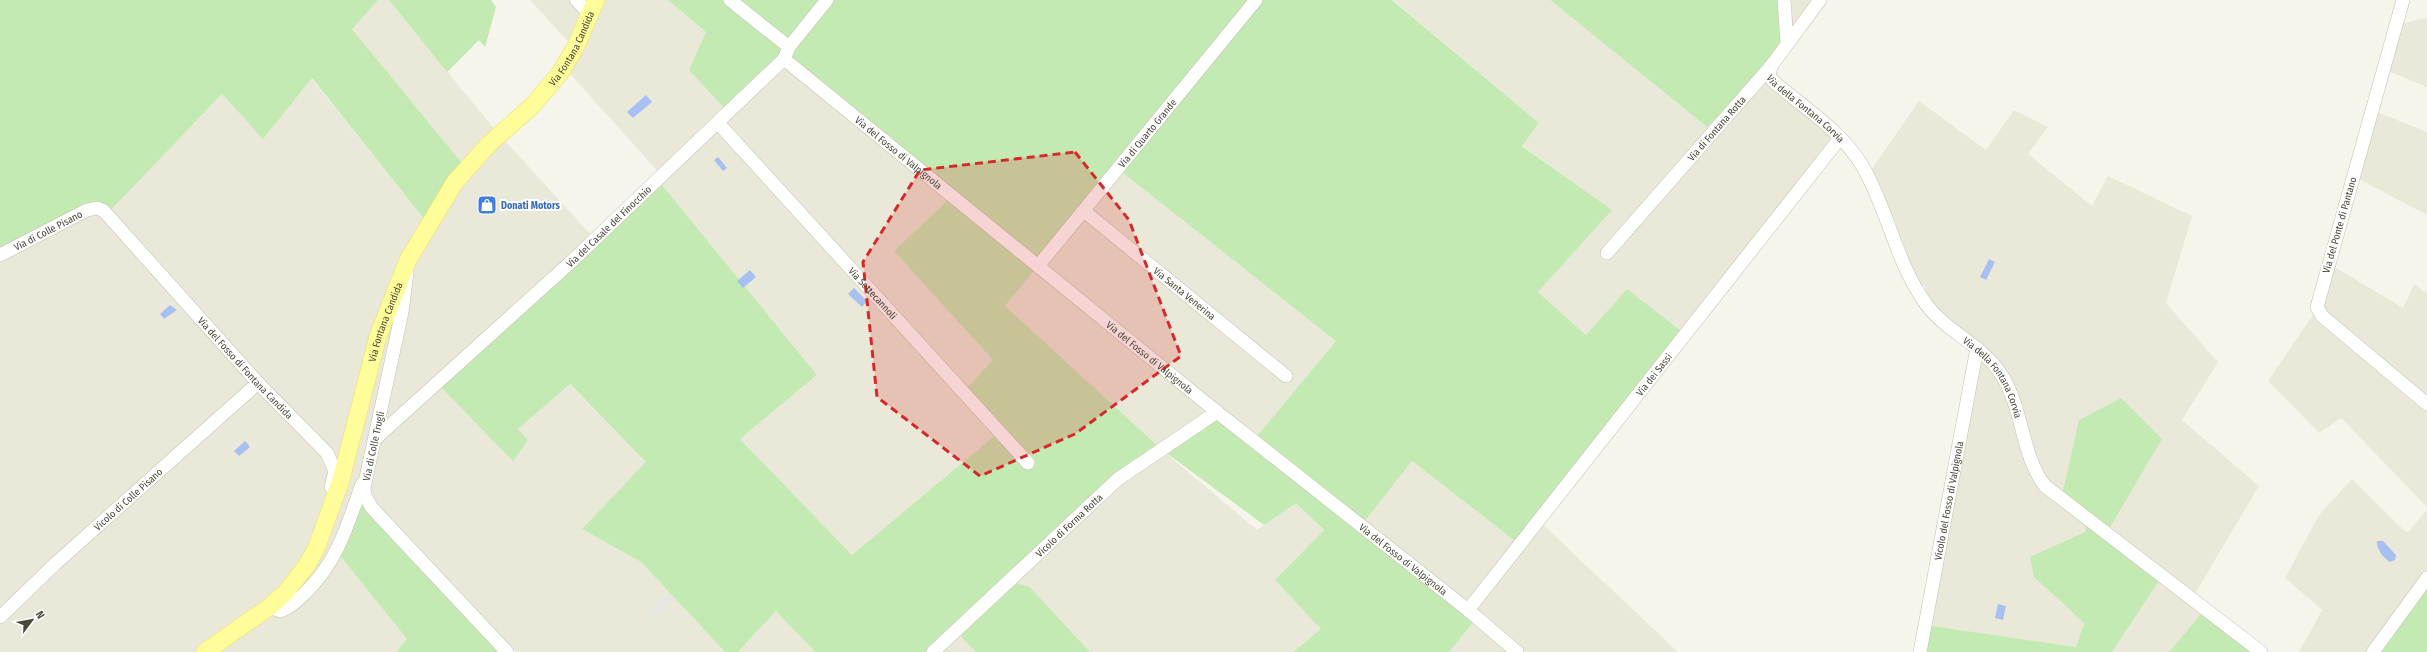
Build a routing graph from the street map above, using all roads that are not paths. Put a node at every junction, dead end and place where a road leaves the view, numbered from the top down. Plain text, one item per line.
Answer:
1 (576, 0) edge
2 (730, 0) edge
3 (827, 0) edge
4 (1256, 0) edge
5 (1784, 0) edge
6 (1820, 0) edge
7 (2403, 0) edge
8 (593, 7) edge
9 (1787, 43) junction
10 (787, 53) junction
11 (1771, 66) junction
12 (718, 123) junction
13 (1840, 138) junction
14 (97, 208) joint
15 (1084, 211) junction
16 (1607, 253) dead end
17 (0, 255) edge
18 (408, 260) junction
19 (1038, 266) junction
20 (1977, 348) junction
21 (1286, 376) dead end
22 (258, 383) junction
23 (2427, 404) edge
24 (1217, 412) junction
25 (375, 439) junction
26 (1028, 463) dead end
27 (369, 465) junction
28 (316, 549) junction
29 (2427, 578) edge
30 (269, 607) junction
31 (1468, 610) junction
32 (0, 617) edge
33 (205, 652) edge
34 (507, 652) edge
35 (933, 652) edge
36 (1518, 652) edge
37 (1920, 652) edge
38 (2261, 652) edge
39 (2373, 652) edge

1 - 8 street
2 - 10 street, Via del Fosso di Valpignola
3 - 10 street, Via del Casale del Finocchio
4 - 15 street, Via di Quarto Grande
5 - 9 street
6 - 9 street, Via di Fontana Rotta
7 - 23 street, Via del Ponte di Pantano
8 - 18 main road, Via Fontana Candida
9 - 11 street, Via di Fontana Rotta
10 - 12 street, Via del Casale del Finocchio
10 - 19 street, Via del Fosso di Valpignola
11 - 13 street, Via della Fontana Corvia
11 - 16 street, Via di Fontana Rotta
12 - 25 street, Via del Casale del Finocchio
12 - 26 street, Via Settecannoli
13 - 20 street, Via della Fontana Corvia
13 - 31 street, Via dei Sassi
14 - 17 street, Via di Colle Pisano
14 - 22 street, Via del Fosso di Fontana Candida
15 - 19 street, Via di Quarto Grande
15 - 21 street, Via Santa Venerina
18 - 25 street, Via di Colle Trugli
18 - 28 main road, Via Fontana Candida
19 - 24 street, Via del Fosso di Valpignola
20 - 37 street, Vicolo del Fosso di Valpignola
20 - 38 street, Via della Fontana Corvia
22 - 28 street, Via del Fosso di Fontana Candida
22 - 32 street, Vicolo di Colle Pisano
24 - 31 street, Via del Fosso di Valpignola
24 - 35 street, Vicolo di Forma Rotta
25 - 27 street, Via di Colle Trugli
27 - 30 street
27 - 34 street, Via di Colle Trugli
28 - 30 main road, Via Fontana Candida
29 - 39 street
30 - 33 main road, Via Fontana Candida
31 - 36 street, Via del Fosso di Valpignola

